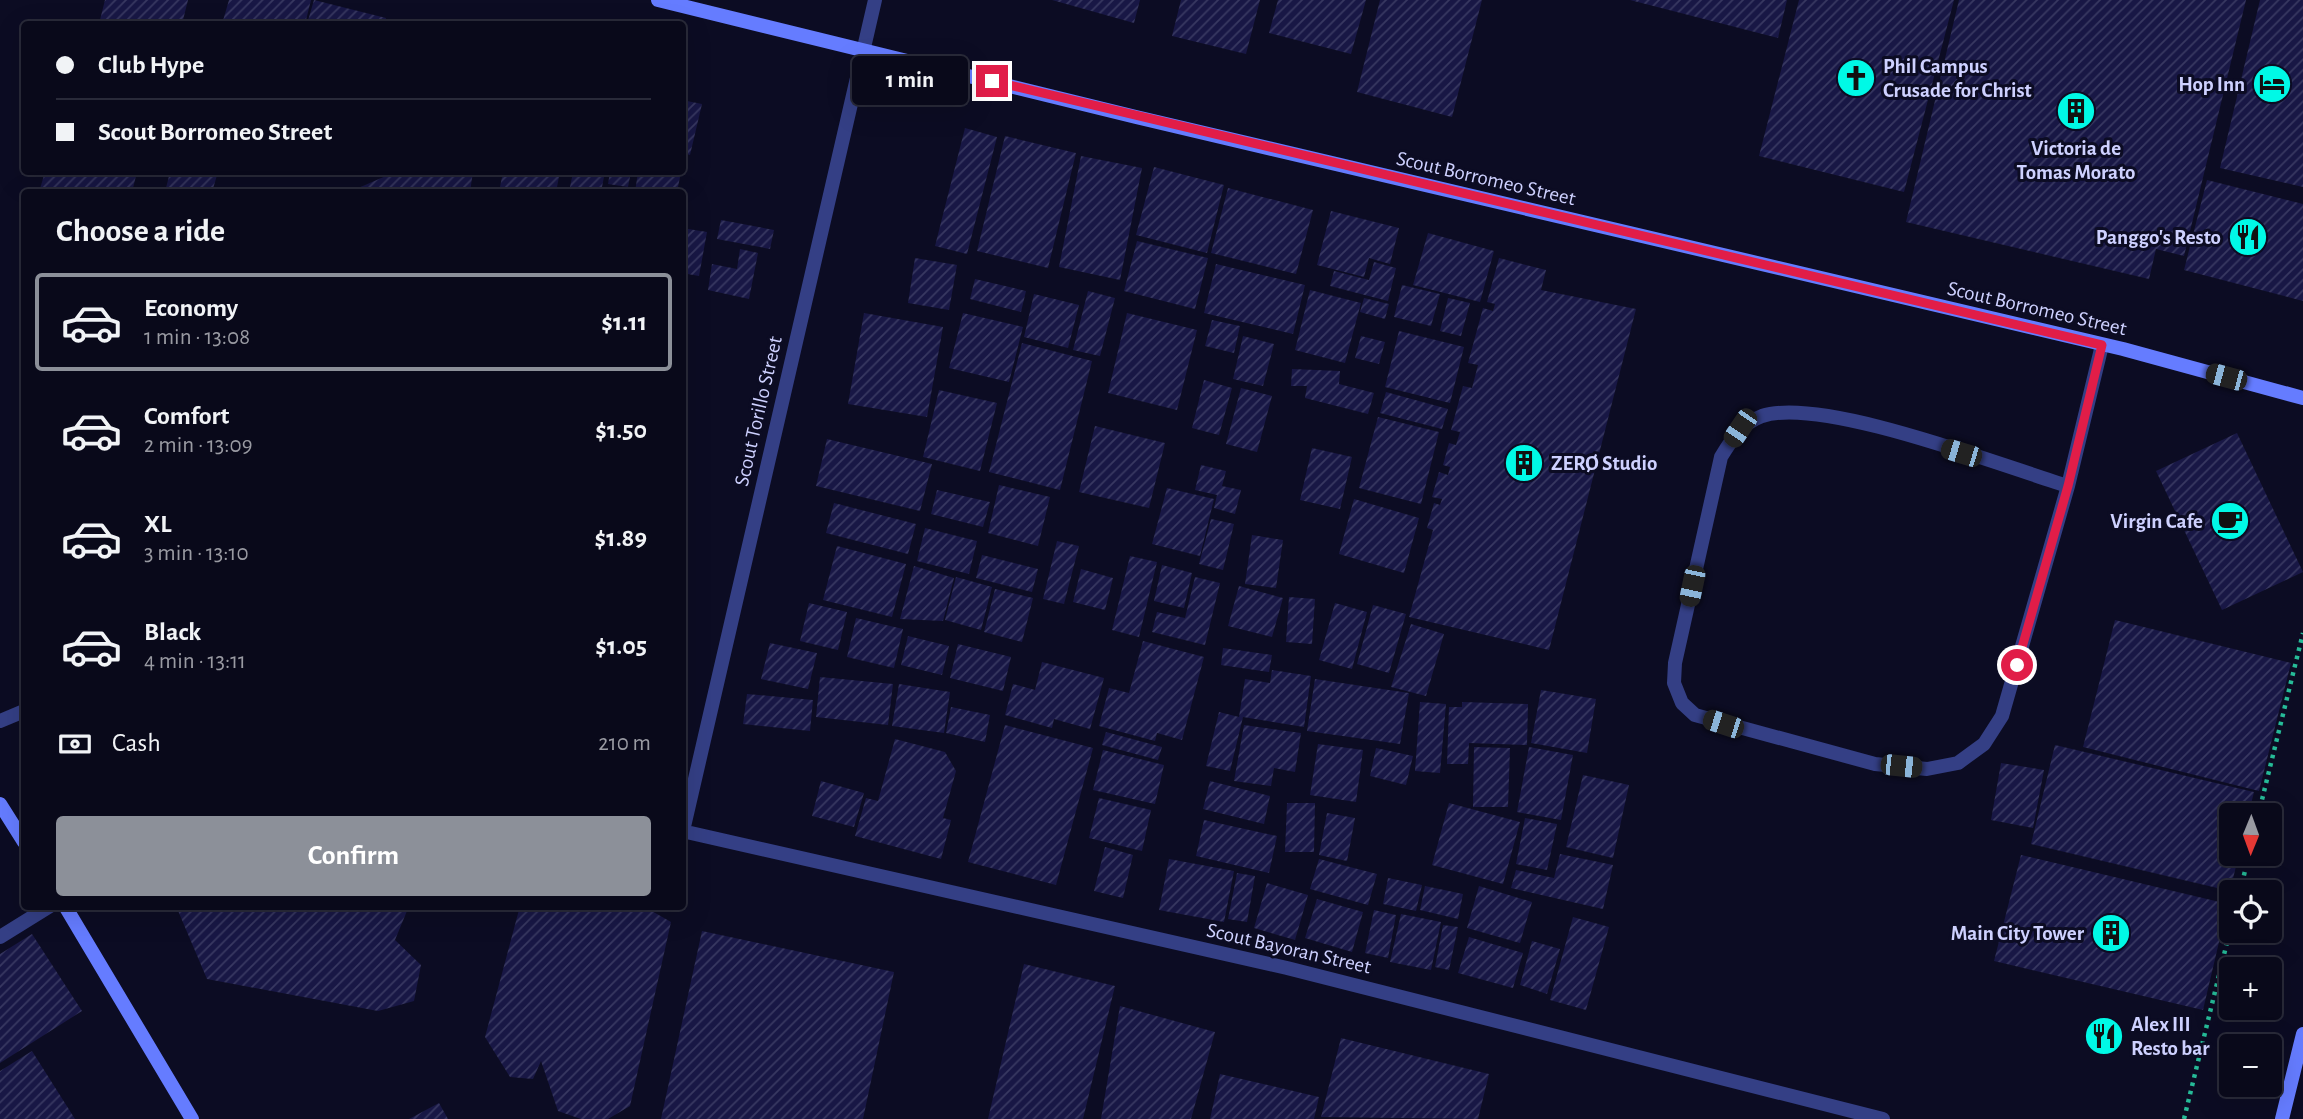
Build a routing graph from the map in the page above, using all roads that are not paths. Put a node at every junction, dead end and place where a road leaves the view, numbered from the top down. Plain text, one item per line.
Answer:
1 (658, 0) edge
2 (875, 0) edge
3 (863, 50) junction
4 (2102, 345) junction
5 (2303, 398) edge
6 (2068, 486) junction
7 (21, 712) edge
8 (0, 721) edge
9 (0, 804) edge
10 (686, 818) edge
11 (686, 832) edge
12 (21, 837) edge
13 (44, 910) edge
14 (67, 910) edge
15 (0, 937) edge
16 (2303, 1034) edge
17 (192, 1119) edge
18 (1883, 1119) edge
19 (2282, 1119) edge

1 - 3 street, Scout Borromeo Street
2 - 3 street, Scout Torillo Street
3 - 4 street, Scout Borromeo Street
3 - 10 street, Scout Torillo Street
4 - 5 street, Scout Borromeo Street
4 - 6 street
6 - 6 street
7 - 8 street
9 - 12 street
11 - 18 street, Scout Bayoran Street
13 - 15 street
14 - 17 street
16 - 19 street

